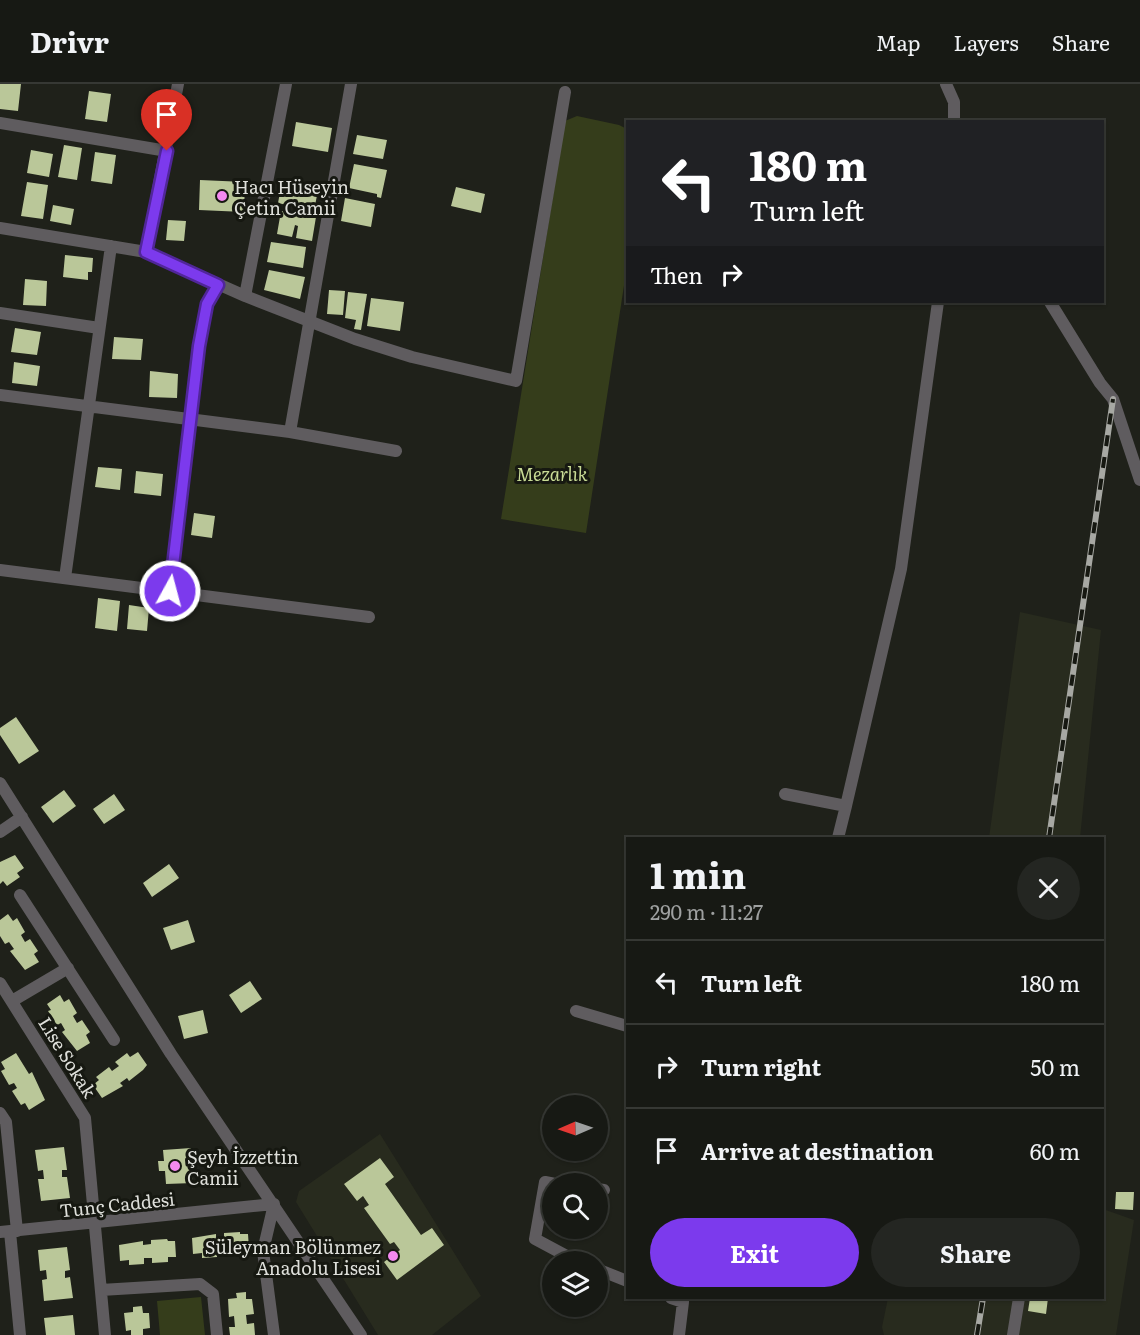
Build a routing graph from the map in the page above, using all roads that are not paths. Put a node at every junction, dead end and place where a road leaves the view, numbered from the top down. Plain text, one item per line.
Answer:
1 (178, 84) edge
2 (286, 84) edge
3 (351, 84) edge
4 (946, 84) edge
5 (566, 92) dead end
6 (954, 102) junction
7 (954, 120) edge
8 (961, 120) edge
9 (0, 123) edge
10 (167, 151) junction
11 (0, 228) edge
12 (111, 246) junction
13 (146, 252) junction
14 (218, 285) junction
15 (245, 296) junction
16 (938, 303) edge
17 (1051, 303) edge
18 (0, 313) edge
19 (309, 321) junction
20 (99, 328) junction
21 (0, 395) edge
22 (88, 406) junction
23 (190, 418) junction
24 (290, 432) junction
25 (396, 451) dead end
26 (1140, 480) edge
27 (0, 570) edge
28 (65, 578) junction
29 (170, 591) junction
30 (369, 617) dead end
31 (0, 783) edge
32 (785, 794) dead end
33 (846, 806) junction
34 (22, 817) junction
35 (0, 832) edge
36 (838, 837) edge
37 (20, 895) dead end
38 (68, 968) junction
39 (0, 983) edge
40 (12, 1001) junction
41 (576, 1011) dead end
42 (626, 1026) edge
43 (114, 1040) dead end
44 (0, 1113) edge
45 (4, 1157) edge
46 (542, 1199) edge
47 (274, 1204) junction
48 (96, 1224) junction
49 (9, 1232) edge
50 (557, 1251) edge
51 (608, 1273) edge
52 (626, 1281) edge
53 (101, 1290) junction
54 (674, 1299) edge
55 (1019, 1299) edge
56 (20, 1335) edge
57 (105, 1335) edge
58 (217, 1335) edge
59 (274, 1335) edge
60 (361, 1335) edge
61 (679, 1335) edge
62 (1013, 1335) edge

1 - 10 street
2 - 15 street
3 - 19 street
4 - 6 street
5 - 19 street
6 - 7 street
6 - 8 street
9 - 10 street
10 - 13 street
11 - 12 street
12 - 13 street
12 - 20 street
13 - 14 street
14 - 15 street
14 - 23 street
15 - 19 street
16 - 33 street
17 - 26 street
18 - 20 street
19 - 24 street
20 - 22 street
21 - 22 street
22 - 23 street
22 - 28 street
23 - 24 street
23 - 29 street
24 - 25 street
27 - 28 street
28 - 29 street
29 - 30 street
31 - 34 street
32 - 33 street
33 - 36 street
34 - 35 street
34 - 47 street
37 - 38 street
38 - 40 street
38 - 43 street
39 - 40 street, Lise Sokak
40 - 48 street, Lise Sokak
41 - 42 street
44 - 45 street
45 - 49 street
46 - 50 street
47 - 48 street, Tunç Caddesi
47 - 59 street
47 - 60 street
48 - 49 street, Tunç Caddesi
48 - 53 street, Lise Sokak
49 - 56 street
51 - 52 street
53 - 57 street, Lise Sokak
53 - 58 street
54 - 61 street
55 - 62 street

